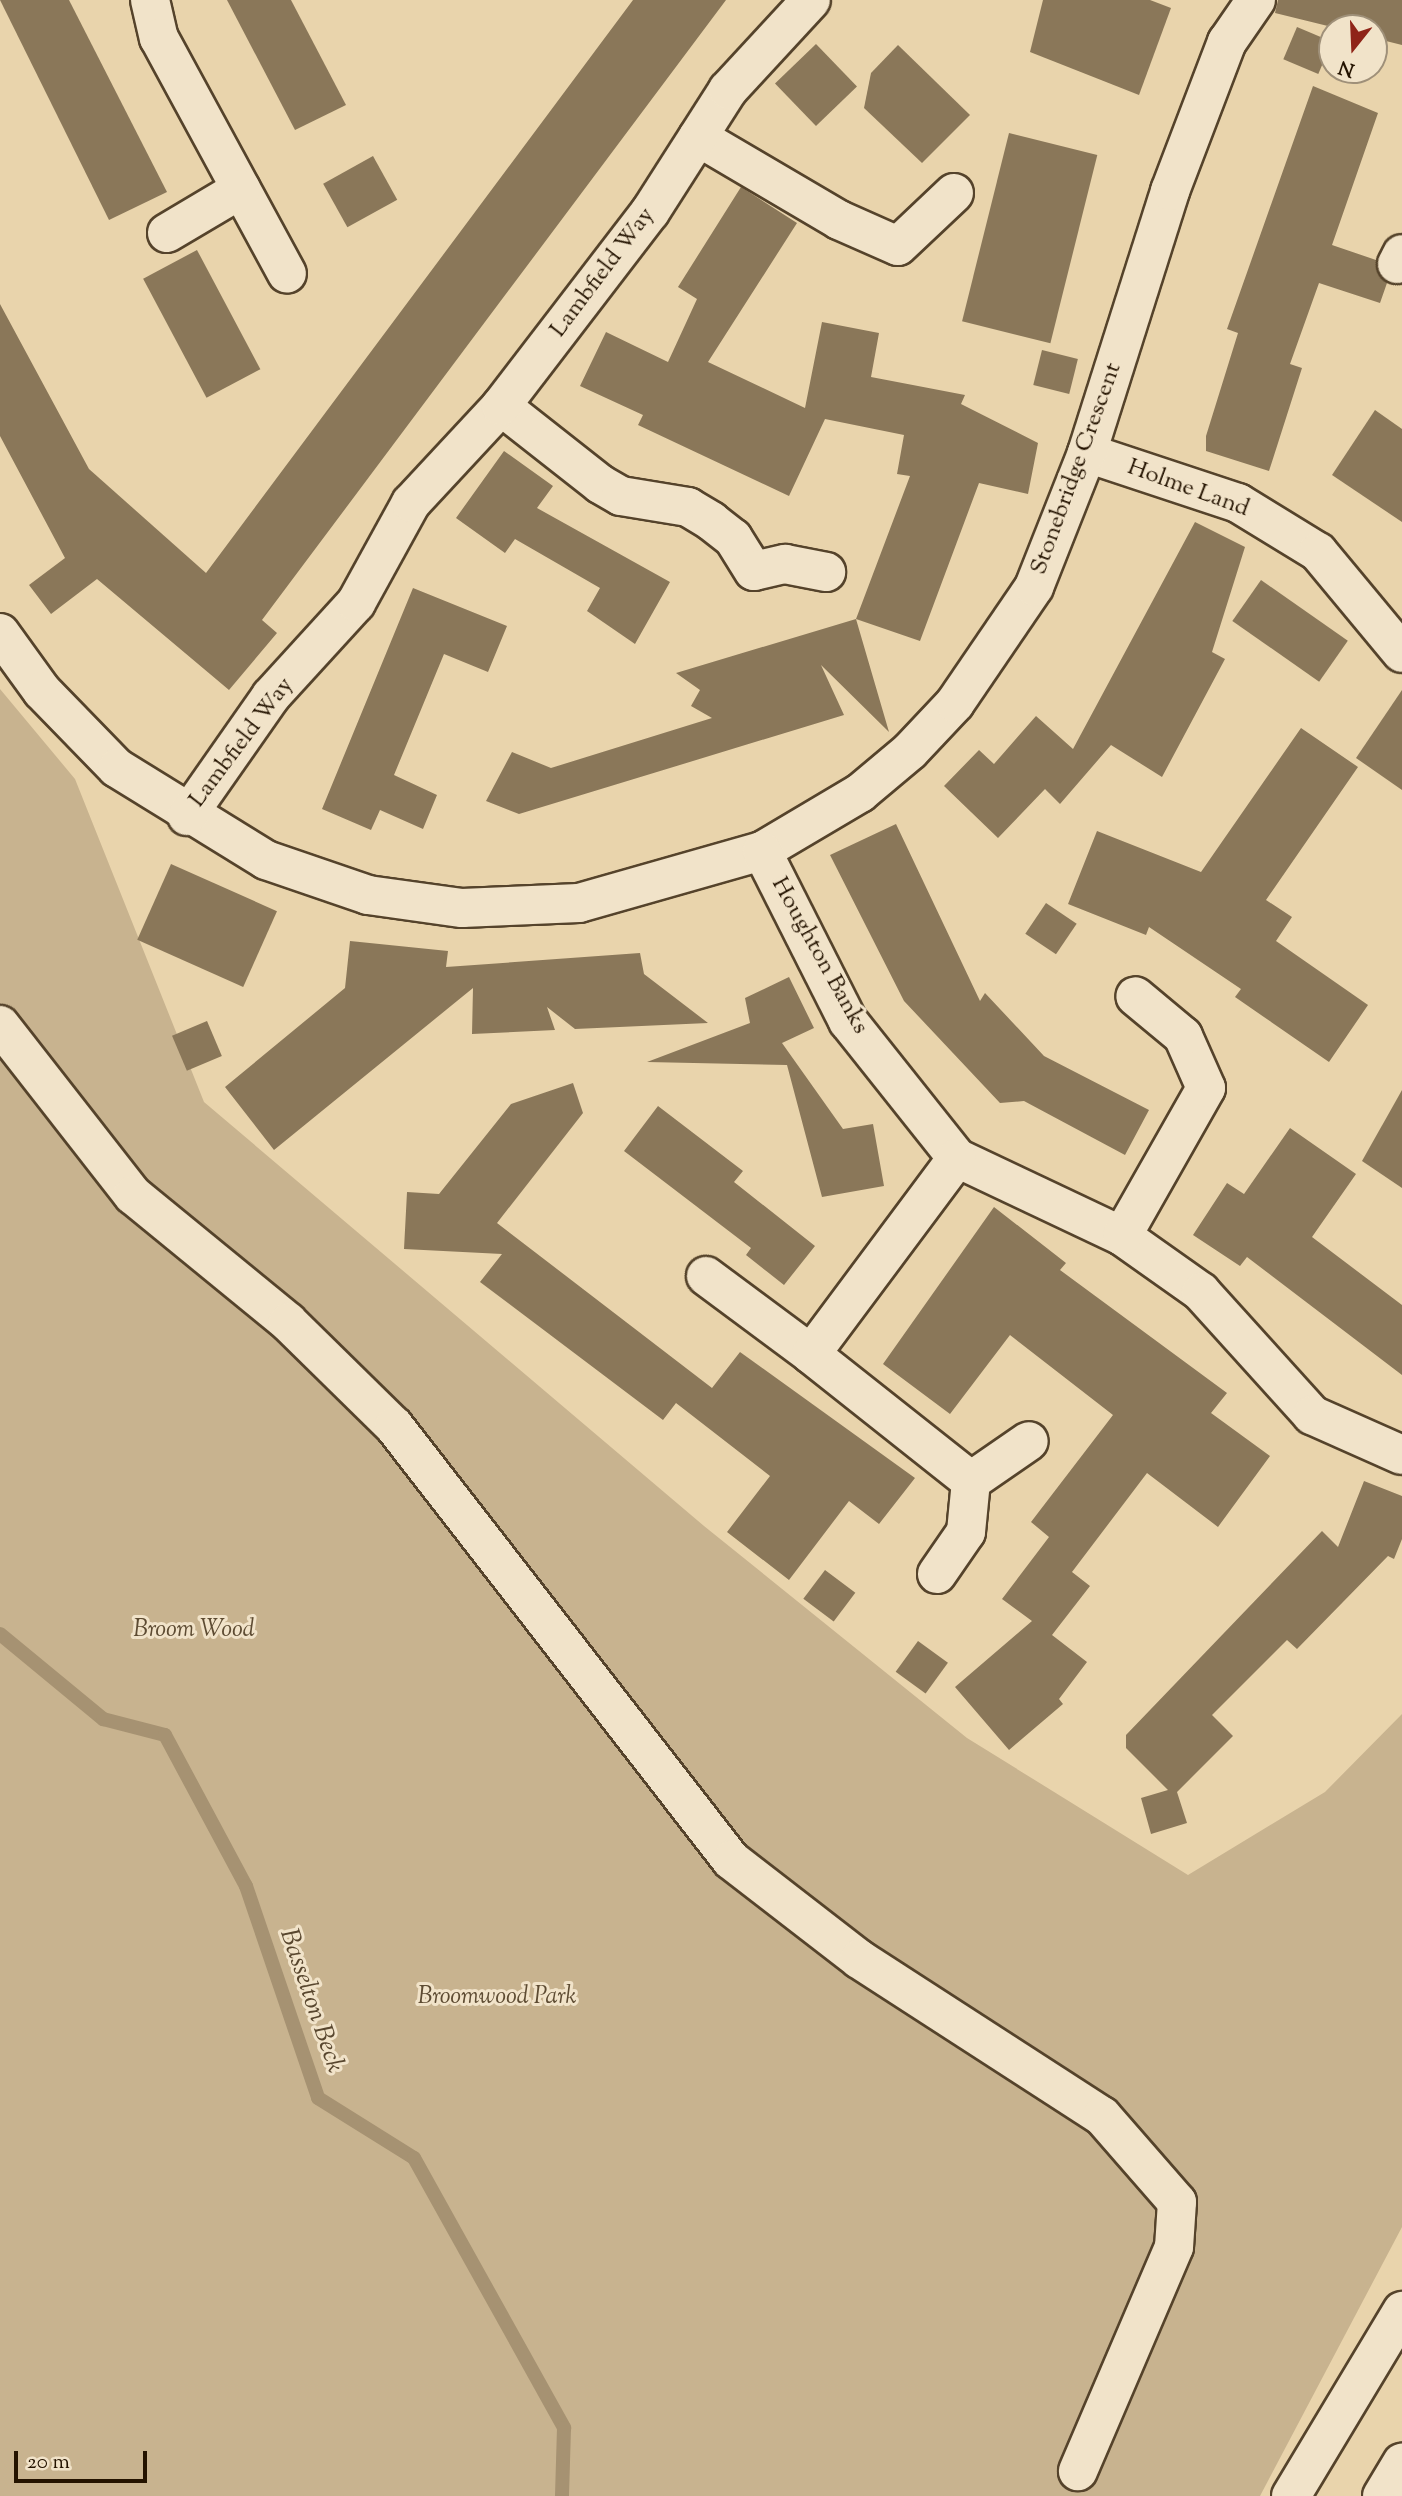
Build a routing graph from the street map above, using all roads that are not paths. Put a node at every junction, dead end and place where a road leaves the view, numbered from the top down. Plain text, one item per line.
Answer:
1 (150, 0) edge
2 (811, 0) edge
3 (1220, 0) edge
4 (1256, 0) edge
5 (1227, 42) junction
6 (698, 136) junction
7 (241, 189) junction
8 (954, 193) dead end
9 (167, 233) dead end
10 (287, 274) dead end
11 (501, 406) junction
12 (1087, 453) junction
13 (826, 572) dead end
14 (0, 633) edge
15 (1397, 634) edge
16 (187, 816) junction
17 (762, 851) junction
18 (1135, 996) dead end
19 (0, 1025) edge
20 (957, 1158) junction
21 (1122, 1236) junction
22 (706, 1276) dead end
23 (811, 1354) junction
24 (1029, 1441) dead end
25 (1402, 1455) edge
26 (971, 1481) junction
27 (937, 1574) dead end
28 (1402, 2311) edge
29 (1402, 2463) edge
30 (1078, 2471) dead end
31 (1291, 2496) edge
32 (1382, 2496) edge

1 - 7 street
2 - 6 street, Lambfield Way
3 - 5 street
4 - 5 street, Stonebridge Crescent
5 - 12 street, Stonebridge Crescent
6 - 8 street
6 - 11 street, Lambfield Way
7 - 9 street
7 - 10 street
11 - 13 street
11 - 16 street, Lambfield Way
12 - 15 street, Holme Land
12 - 17 street, Stonebridge Crescent
14 - 16 street, Stonebridge Crescent
16 - 17 street, Stonebridge Crescent
17 - 20 street, Houghton Banks
18 - 21 street
19 - 30 street
20 - 21 street, Houghton Banks
20 - 23 street
21 - 25 street, Houghton Banks
22 - 23 street
23 - 26 street
24 - 26 street
26 - 27 street
28 - 31 street
29 - 32 street

